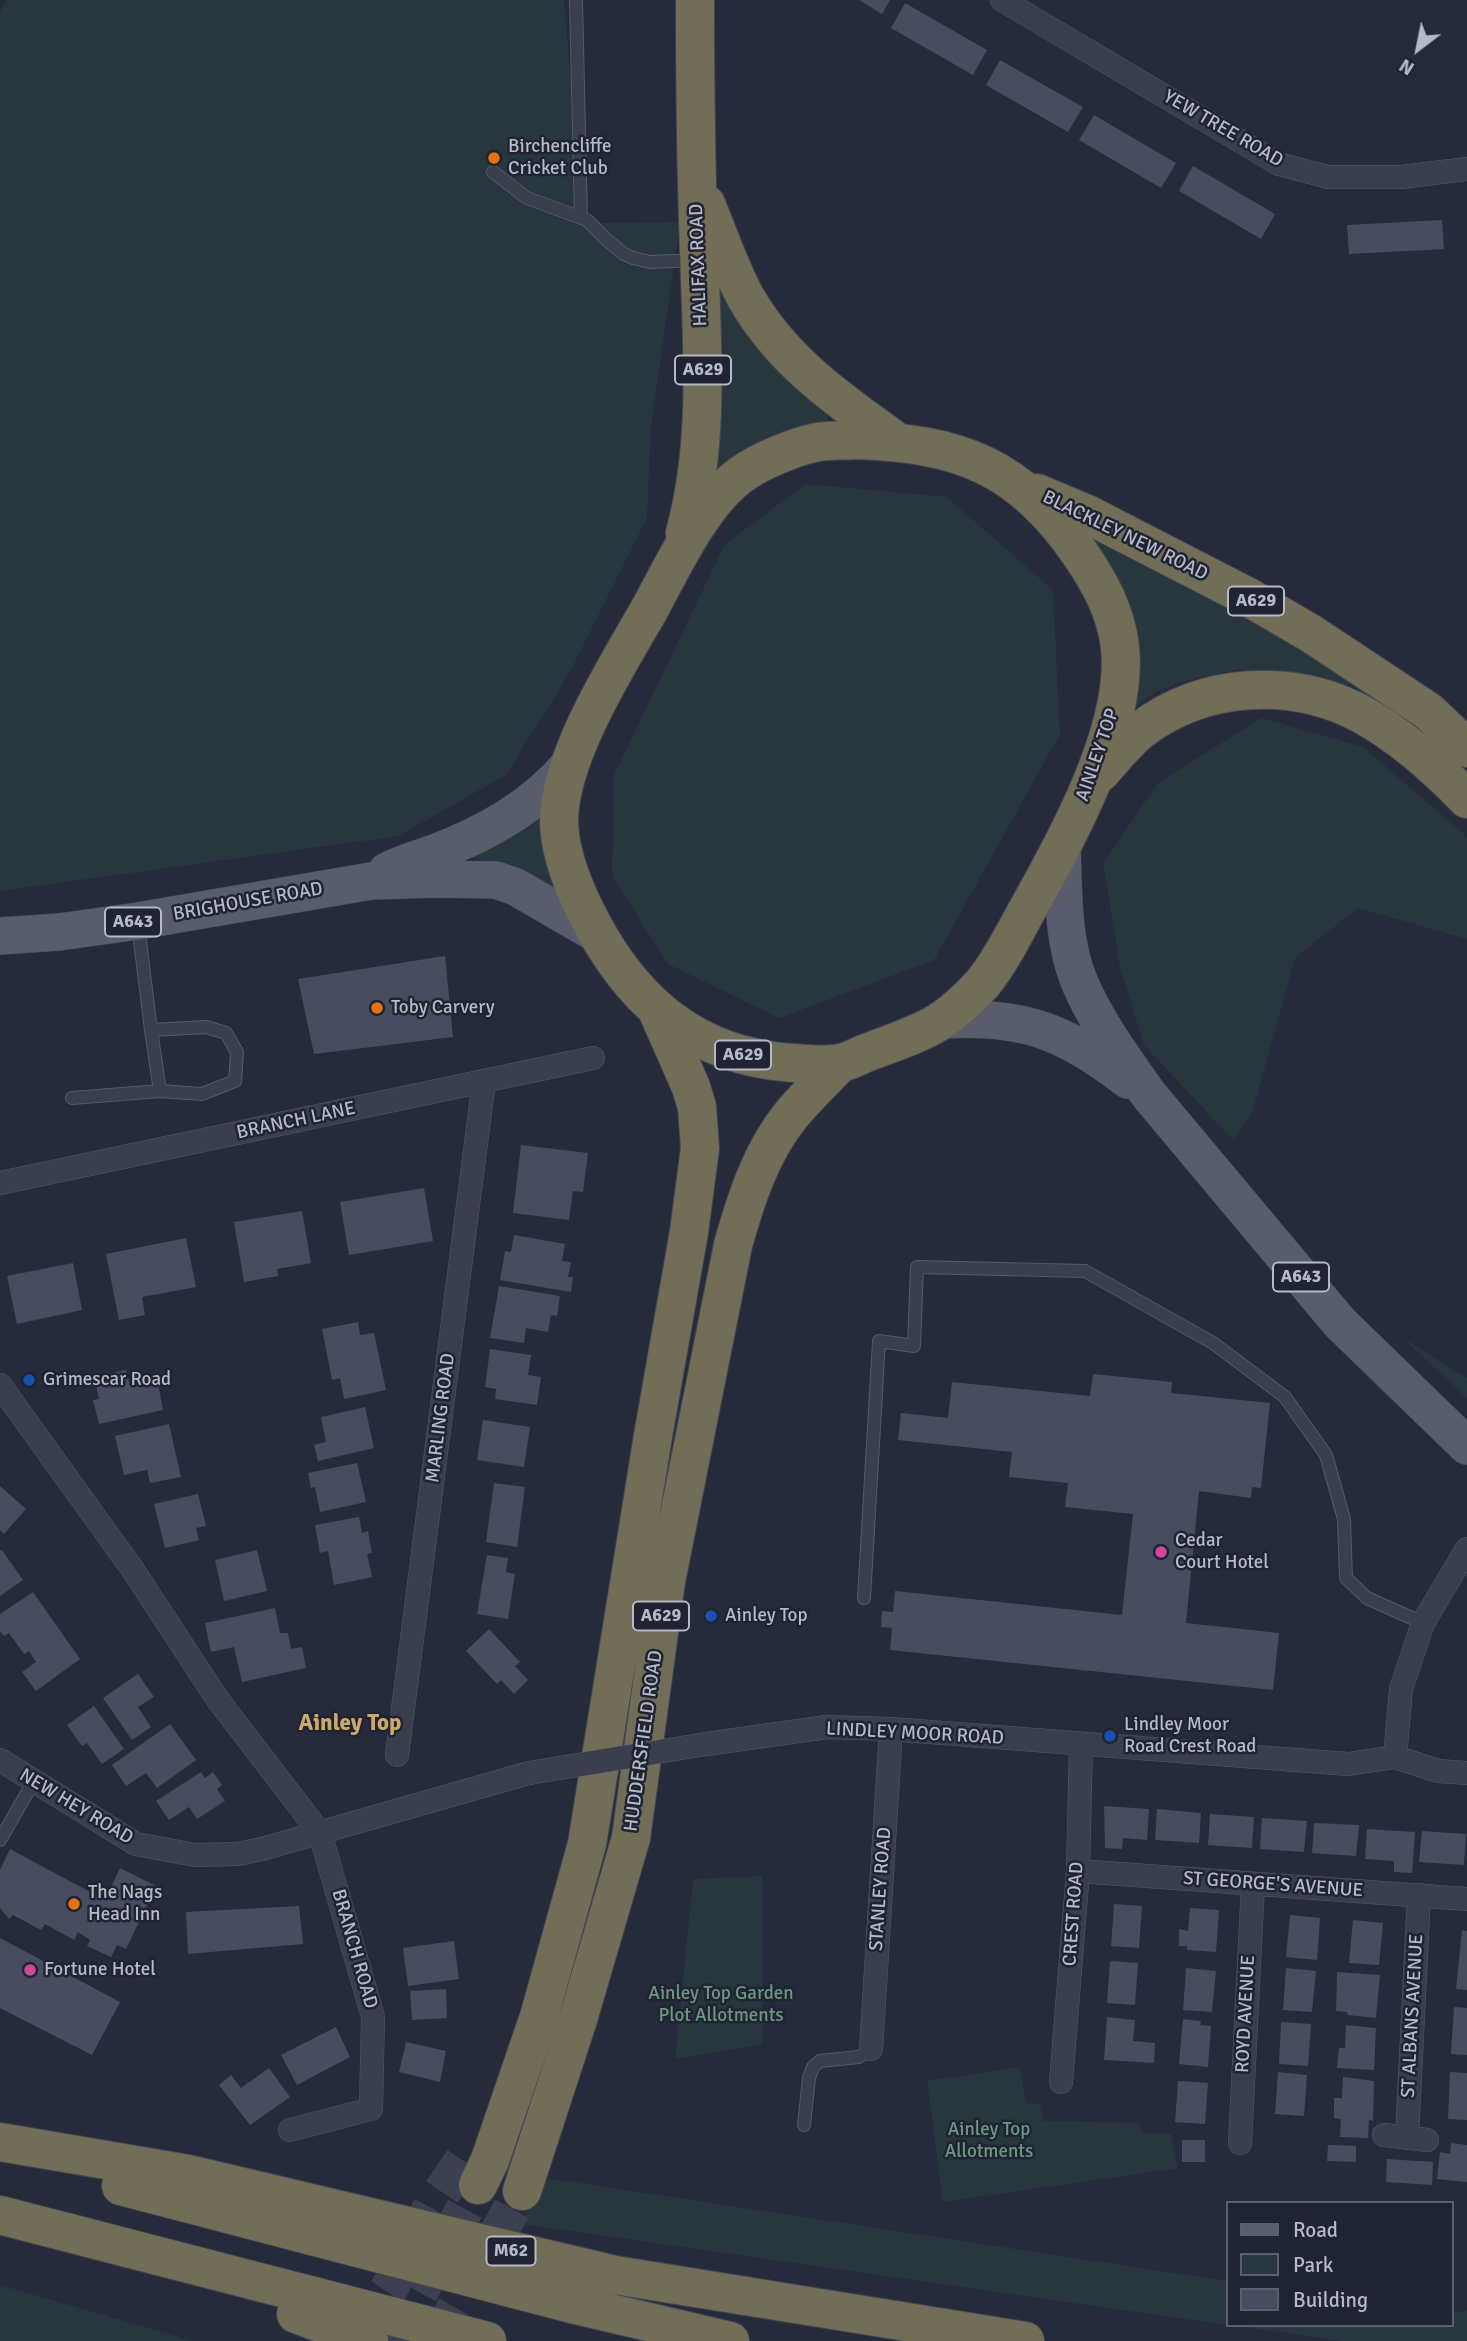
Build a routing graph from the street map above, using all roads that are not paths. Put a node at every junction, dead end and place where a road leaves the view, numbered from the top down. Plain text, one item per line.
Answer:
1 (576, 0) edge
2 (695, 0) edge
3 (1002, 0) edge
4 (1027, 6) edge
5 (1467, 169) edge
6 (493, 172) dead end
7 (697, 183) junction
8 (580, 218) junction
9 (699, 259) junction
10 (896, 441) junction
11 (1025, 488) junction
12 (679, 555) junction
13 (1467, 748) edge
14 (571, 763) junction
15 (1092, 782) junction
16 (1467, 799) edge
17 (1062, 848) junction
18 (371, 880) junction
19 (138, 921) junction
20 (597, 934) junction
21 (0, 936) edge
22 (657, 1010) junction
23 (941, 1020) junction
24 (152, 1030) junction
25 (593, 1058) dead end
26 (840, 1063) junction
27 (484, 1081) junction
28 (160, 1091) junction
29 (1149, 1095) junction
30 (72, 1098) dead end
31 (0, 1183) edge
32 (0, 1385) edge
33 (1467, 1446) edge
34 (1467, 1549) edge
35 (863, 1598) dead end
36 (1423, 1623) junction
37 (891, 1729) junction
38 (1081, 1744) junction
39 (397, 1755) dead end
40 (1395, 1757) junction
41 (0, 1760) edge
42 (1467, 1773) edge
43 (34, 1781) junction
44 (320, 1833) junction
45 (0, 1840) edge
46 (1078, 1871) junction
47 (1253, 1884) junction
48 (1419, 1895) junction
49 (1467, 1899) edge
50 (871, 2049) joint
51 (1061, 2082) dead end
52 (804, 2125) dead end
53 (290, 2130) dead end
54 (1384, 2135) dead end
55 (0, 2142) edge
56 (1240, 2143) dead end
57 (0, 2154) edge
58 (474, 2168) tunnel mouth
59 (522, 2191) tunnel mouth
60 (0, 2215) edge
61 (75, 2235) junction
62 (369, 2341) edge
63 (487, 2341) edge
64 (730, 2341) edge
65 (1025, 2341) edge

1 - 8 lane
2 - 7 highway, HALIFAX ROAD / A629
3 - 4 street, YEW TREE ROAD
4 - 5 street, YEW TREE ROAD
6 - 8 lane
7 - 9 highway, HALIFAX ROAD / A629
7 - 10 highway, HALIFAX ROAD / A629
8 - 9 lane
9 - 12 highway, HALIFAX ROAD / A629
10 - 11 highway, AINLEY TOP / A629
10 - 12 highway, AINLEY TOP / A629
11 - 13 highway, BLACKLEY NEW ROAD / A629
11 - 15 highway, AINLEY TOP / A629
12 - 14 highway, AINLEY TOP / A629
14 - 18 main road, A643
14 - 20 highway, AINLEY TOP / A629
15 - 16 highway, A629
15 - 17 highway, AINLEY TOP / A629
17 - 23 highway, AINLEY TOP / A629
17 - 29 main road, A643
18 - 19 main road, BRIGHOUSE ROAD / A643
18 - 20 main road, A643
19 - 21 main road, BRIGHOUSE ROAD / A643
19 - 24 lane
20 - 22 highway, AINLEY TOP / A629
22 - 26 highway, AINLEY TOP / A629
22 - 58 highway, HUDDERSFIELD ROAD / A629
23 - 26 highway, AINLEY TOP / A629
23 - 29 main road, A643
24 - 28 lane
24 - 28 lane
25 - 27 street, BRANCH LANE
26 - 59 highway, HUDDERSFIELD ROAD / A629
27 - 31 street, BRANCH LANE
27 - 39 street, MARLING ROAD
28 - 30 lane
29 - 33 main road, A643
32 - 44 street
34 - 36 street
35 - 36 lane
36 - 40 street
37 - 38 street, LINDLEY MOOR ROAD
37 - 44 street, LINDLEY MOOR ROAD, bridge
37 - 50 street, STANLEY ROAD
38 - 40 street, LINDLEY MOOR ROAD
38 - 46 street, CREST ROAD
40 - 42 street, LINDLEY MOOR ROAD
41 - 43 street, NEW HEY ROAD
43 - 44 street, NEW HEY ROAD
43 - 45 lane
44 - 53 street, BRANCH ROAD
46 - 47 street, ST GEORGE'S AVENUE
46 - 51 street, CREST ROAD
47 - 48 street, ST GEORGE'S AVENUE
47 - 56 street, ROYD AVENUE
48 - 49 street, ST GEORGE'S AVENUE
48 - 54 street, ST ALBANS AVENUE
50 - 52 lane
55 - 65 highway, M62
57 - 64 highway, M62
60 - 61 highway
61 - 62 highway
61 - 63 highway

